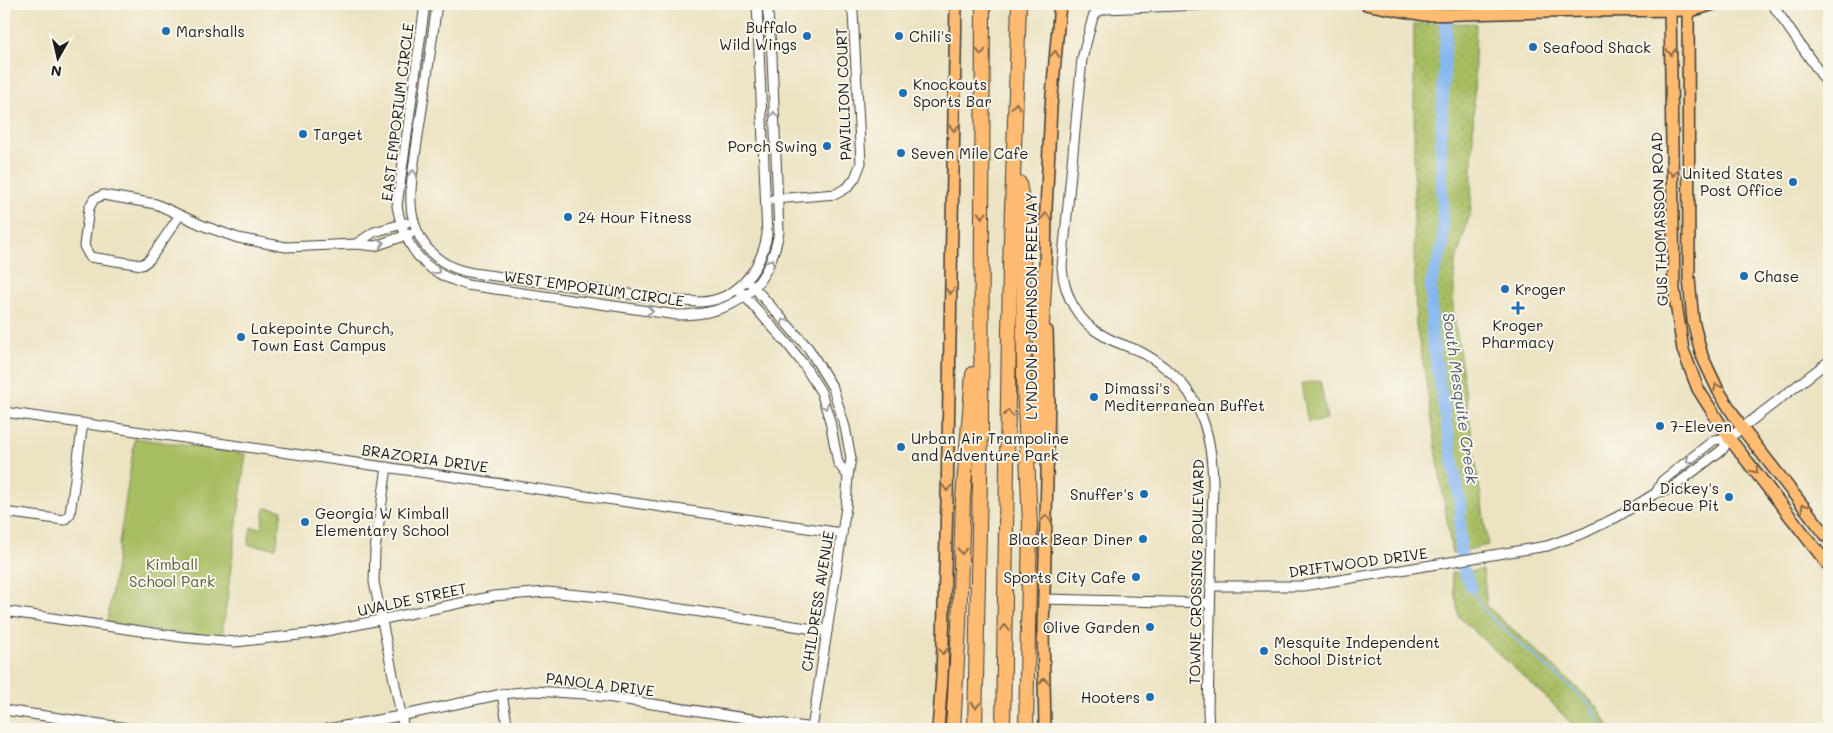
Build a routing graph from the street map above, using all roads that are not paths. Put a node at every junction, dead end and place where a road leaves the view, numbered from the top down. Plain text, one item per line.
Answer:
1 (424, 4) edge
2 (437, 4) edge
3 (757, 4) edge
4 (767, 4) edge
5 (848, 4) edge
6 (956, 4) edge
7 (983, 4) edge
8 (1019, 4) edge
9 (1060, 4) edge
10 (1223, 4) edge
11 (1366, 4) edge
12 (1714, 4) edge
13 (1772, 4) edge
14 (1670, 7) edge
15 (1688, 7) edge
16 (1554, 8) edge
17 (423, 16) junction
18 (435, 18) junction
19 (1829, 86) edge
20 (773, 94) junction
21 (761, 95) junction
22 (407, 127) junction
23 (419, 129) junction
24 (1014, 155) junction
25 (778, 198) junction
26 (766, 200) junction
27 (180, 214) junction
28 (414, 221) junction
29 (401, 224) junction
30 (418, 232) junction
31 (405, 236) junction
32 (356, 244) junction
33 (1674, 255) junction
34 (1689, 255) junction
35 (1045, 268) junction
36 (516, 279) junction
37 (747, 279) junction
38 (754, 287) junction
39 (738, 288) junction
40 (604, 291) junction
41 (514, 292) junction
42 (744, 296) junction
43 (602, 304) junction
44 (981, 329) junction
45 (1700, 346) junction
46 (1683, 350) junction
47 (814, 357) junction
48 (1829, 361) edge
49 (803, 363) junction
50 (4, 412) edge
51 (83, 423) junction
52 (1742, 428) junction
53 (1729, 438) junction
54 (387, 467) junction
55 (848, 476) junction
56 (1029, 506) junction
57 (4, 512) edge
58 (842, 533) junction
59 (1829, 539) edge
60 (1829, 566) edge
61 (1210, 586) junction
62 (1043, 599) junction
63 (1210, 603) junction
64 (4, 612) edge
65 (382, 619) junction
66 (827, 631) junction
67 (502, 694) junction
68 (4, 710) edge
69 (400, 716) junction
70 (64, 719) junction
71 (62, 729) edge
72 (135, 729) edge
73 (327, 729) edge
74 (404, 729) edge
75 (508, 729) edge
76 (812, 729) edge
77 (938, 729) edge
78 (953, 729) edge
79 (975, 729) edge
80 (1003, 729) edge
81 (1026, 729) edge
82 (1045, 729) edge
83 (1209, 729) edge

1 - 17 street, EAST EMPORIUM CIRCLE
2 - 18 street, EAST EMPORIUM CIRCLE
3 - 21 street, WEST EMPORIUM CIRCLE
4 - 20 street, WEST EMPORIUM CIRCLE
5 - 25 street, PAVILLION COURT
6 -> 77 main road
7 -> 44 highway
24 -> 8 highway, LYNDON B JOHNSON FREEWAY
35 -> 9 main road, LYNDON B JOHNSON FREEWAY
10 - 61 street, TOWNE CROSSING BOULEVARD
11 - 16 main road
12 - 15 main road
13 - 19 street
14 - 15 main road
14 - 16 main road
14 -> 33 main road, GUS THOMASSON ROAD
15 - 34 main road, GUS THOMASSON ROAD
17 - 18 street
17 - 22 street, EAST EMPORIUM CIRCLE
18 - 23 street, EAST EMPORIUM CIRCLE
20 - 21 street
25 -> 20 street, WEST EMPORIUM CIRCLE
21 - 26 street, WEST EMPORIUM CIRCLE
22 - 23 street
22 - 29 street, EAST EMPORIUM CIRCLE
28 -> 23 street, EAST EMPORIUM CIRCLE
24 - 56 highway
80 -> 24 highway, LYNDON B JOHNSON FREEWAY
25 - 26 street, PAVILLION COURT
38 -> 25 street, WEST EMPORIUM CIRCLE
26 - 37 street, WEST EMPORIUM CIRCLE
27 - 27 street
27 - 32 street
28 - 29 street
28 - 30 street, WEST EMPORIUM CIRCLE
29 - 31 street, WEST EMPORIUM CIRCLE
29 - 32 street
30 - 31 street
30 - 36 street, WEST EMPORIUM CIRCLE
32 -> 31 street
31 -> 41 street, WEST EMPORIUM CIRCLE
33 - 34 main road
33 - 46 main road, GUS THOMASSON ROAD
34 - 45 main road, GUS THOMASSON ROAD
35 - 56 highway
62 -> 35 main road, LYNDON B JOHNSON FREEWAY
36 - 40 street, WEST EMPORIUM CIRCLE
36 - 41 street
37 - 38 street, CHILDRESS AVENUE
37 - 39 street, WEST EMPORIUM CIRCLE
38 - 42 street, WEST EMPORIUM CIRCLE
47 -> 38 street, CHILDRESS AVENUE
39 - 40 street, WEST EMPORIUM CIRCLE
39 - 42 street
40 - 43 street
41 - 43 street, WEST EMPORIUM CIRCLE
43 -> 42 street, WEST EMPORIUM CIRCLE
42 - 49 street
44 -> 78 highway
44 -> 79 highway
45 - 46 main road
52 -> 45 main road, GUS THOMASSON ROAD
46 - 53 main road, GUS THOMASSON ROAD
47 - 49 street
47 - 55 street, CHILDRESS AVENUE
48 - 52 street
49 -> 55 street
50 - 51 street, BRAZORIA DRIVE
51 - 54 street, BRAZORIA DRIVE
51 - 57 street
52 - 53 street
59 -> 52 main road, GUS THOMASSON ROAD
53 -> 60 main road, GUS THOMASSON ROAD
53 - 61 street, DRIFTWOOD DRIVE
54 - 58 street, BRAZORIA DRIVE
54 - 65 street
55 - 58 street, CHILDRESS AVENUE
56 - 81 highway
58 - 66 street, CHILDRESS AVENUE
61 - 63 street, TOWNE CROSSING BOULEVARD
62 - 63 street
82 -> 62 main road, LYNDON B JOHNSON FREEWAY
63 - 83 street, TOWNE CROSSING BOULEVARD
64 - 65 street, UVALDE STREET
65 - 66 street, UVALDE STREET
65 - 69 street
66 - 76 street, CHILDRESS AVENUE
67 - 69 street, PANOLA DRIVE
67 - 75 street
67 - 76 street, PANOLA DRIVE
68 - 70 street
69 - 73 street, PANOLA DRIVE
69 - 74 street
70 - 71 street
70 - 72 street

